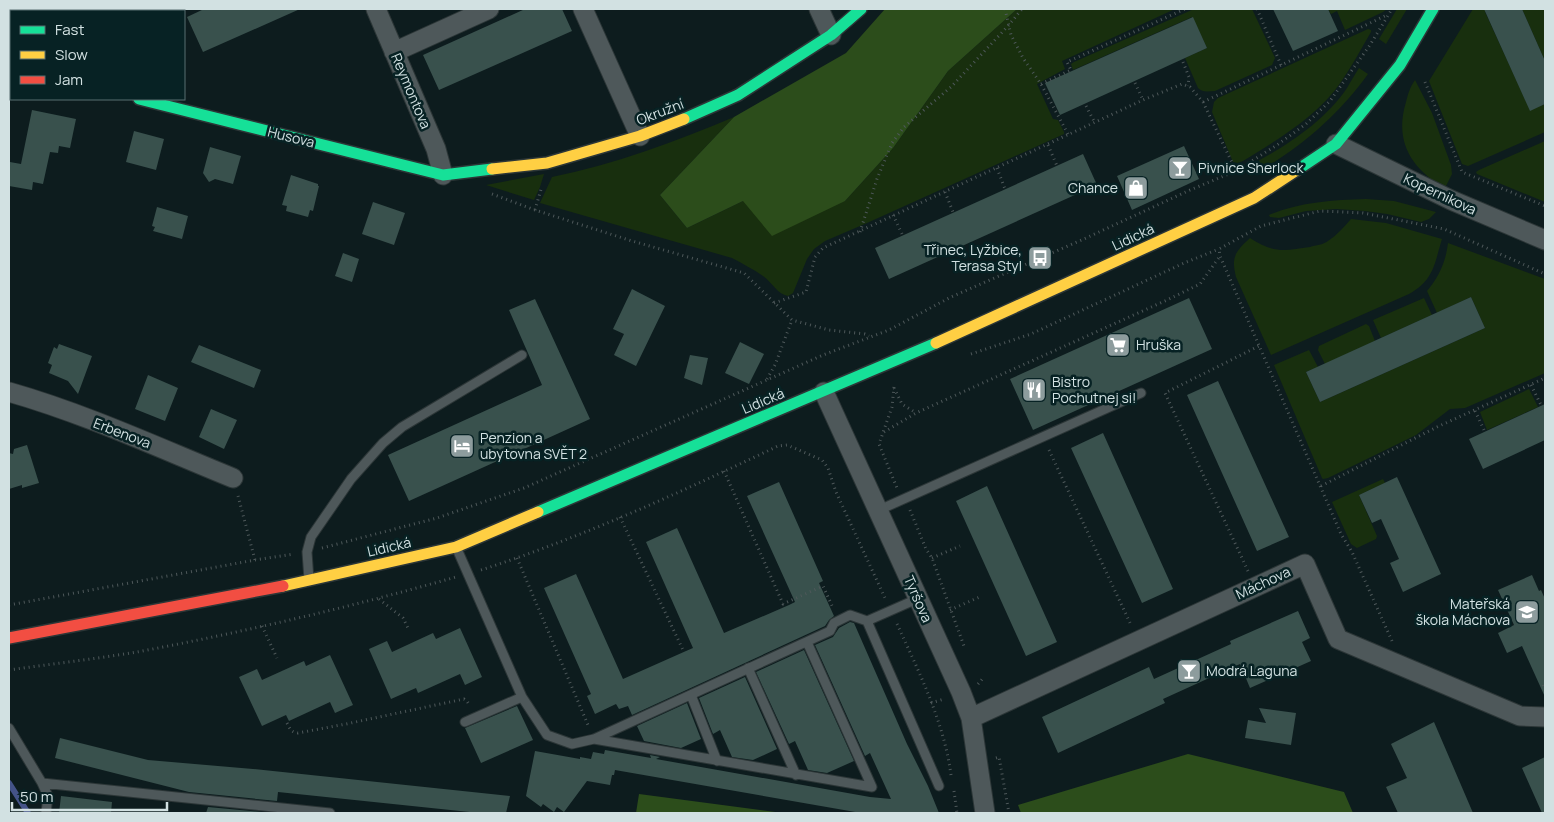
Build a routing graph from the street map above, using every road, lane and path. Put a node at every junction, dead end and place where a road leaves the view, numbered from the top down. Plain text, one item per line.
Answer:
1 (376, 9) edge
2 (489, 9) edge
3 (583, 9) edge
4 (819, 9) edge
5 (861, 9) edge
6 (1005, 9) edge
7 (1022, 9) edge
8 (1185, 9) edge
9 (1257, 9) edge
10 (1392, 9) edge
11 (1433, 9) edge
12 (1388, 15) junction
13 (1008, 26) junction
14 (831, 35) junction
15 (394, 52) junction
16 (1183, 62) dead end
17 (1281, 66) junction
18 (1426, 82) dead end
19 (1135, 83) dead end
20 (1041, 84) junction
21 (1188, 86) junction
22 (143, 100) edge
23 (1143, 100) junction
24 (1203, 102) junction
25 (1086, 106) dead end
26 (1095, 123) junction
27 (640, 136) junction
28 (1069, 136) junction
29 (1336, 144) junction
30 (1048, 145) junction
31 (1057, 166) dead end
32 (996, 168) junction
33 (1236, 171) junction
34 (443, 175) junction
35 (1006, 189) dead end
36 (489, 192) dead end
37 (944, 192) junction
38 (539, 196) dead end
39 (1545, 206) edge
40 (535, 210) junction
41 (954, 212) dead end
42 (892, 215) junction
43 (860, 232) junction
44 (903, 236) dead end
45 (1545, 240) edge
46 (1219, 249) junction
47 (1220, 256) junction
48 (1545, 274) edge
49 (774, 303) junction
50 (792, 320) junction
51 (870, 337) junction
52 (1260, 346) junction
53 (522, 355) dead end
54 (967, 356) dead end
55 (1545, 378) edge
56 (767, 379) junction
57 (902, 384) dead end
58 (1531, 385) junction
59 (894, 387) junction
60 (9, 392) edge
61 (824, 392) junction
62 (1140, 393) dead end
63 (1541, 406) dead end
64 (1475, 411) junction
65 (916, 413) junction
66 (884, 432) junction
67 (1485, 432) dead end
68 (1048, 449) dead end
69 (733, 467) dead end
70 (724, 472) dead end
71 (233, 478) joint
72 (1321, 486) junction
73 (902, 500) junction
74 (879, 510) junction
75 (620, 517) dead end
76 (960, 546) dead end
77 (456, 547) junction
78 (307, 552) junction
79 (517, 558) dead end
80 (932, 558) junction
81 (255, 560) junction
82 (1249, 574) dead end
83 (310, 581) junction
84 (982, 596) dead end
85 (378, 599) dead end
86 (917, 599) junction
87 (9, 605) edge
88 (891, 610) junction
89 (950, 610) junction
90 (839, 621) junction
91 (867, 621) junction
92 (262, 626) dead end
93 (1132, 628) dead end
94 (409, 630) dead end
95 (9, 638) edge
96 (807, 642) junction
97 (1396, 646) dead end
98 (682, 650) dead end
99 (966, 653) dead end
100 (278, 658) dead end
101 (748, 668) junction
102 (984, 677) dead end
103 (977, 684) dead end
104 (1543, 685) dead end
105 (1545, 690) edge
106 (691, 695) junction
107 (522, 697) junction
108 (949, 697) dead end
109 (931, 703) junction
110 (1545, 717) edge
111 (475, 718) junction
112 (971, 718) junction
113 (465, 722) dead end
114 (287, 723) dead end
115 (9, 728) edge
116 (594, 739) junction
117 (999, 757) dead end
118 (717, 761) junction
119 (796, 775) junction
120 (42, 783) junction
121 (938, 786) dead end
122 (46, 813) edge
123 (330, 813) edge
124 (957, 813) edge
125 (985, 813) edge
126 (1009, 813) edge

1 - 15 street, Reymontova
2 - 15 street
3 - 27 street
4 - 14 street
5 - 14 street, Okružní
6 - 13 path
7 - 13 path
8 - 20 path
9 - 17 path
10 - 12 path
11 - 29 street, Lidická
12 - 17 path
12 - 33 path
13 - 20 path
13 - 43 path
14 - 27 street, Okružní
15 - 34 street, Reymontova
16 - 21 path
17 - 24 path
18 - 39 path
19 - 23 path
20 - 28 path
21 - 23 path
21 - 24 path
22 - 34 street, Husova
23 - 26 path
24 - 33 path
25 - 26 path
26 - 28 path
27 - 34 street, Okružní
28 - 30 path
29 - 45 street, Kopernikova
29 - 61 street, Lidická
30 - 31 path
30 - 32 path
32 - 35 path
32 - 37 path
33 - 51 path
36 - 40 path
37 - 41 path
37 - 42 path
38 - 40 path
40 - 49 path
42 - 43 path
42 - 44 path
43 - 49 path
46 - 47 path
46 - 48 path
46 - 54 path
47 - 52 path
47 - 65 path
49 - 50 path
50 - 51 path
50 - 56 path
51 - 56 path
52 - 72 path
52 - 82 path
53 - 78 lane
55 - 58 path
56 - 78 path
57 - 59 path
58 - 63 path
58 - 64 path
59 - 65 path
59 - 66 path
60 - 71 street, Erbenova
61 - 74 street, Tyršova
61 - 77 street, Lidická
62 - 73 lane
64 - 67 path
64 - 72 path
65 - 66 path
66 - 73 path
68 - 93 path
69 - 88 path
70 - 90 path
71 - 81 path
72 - 97 path
73 - 74 lane
73 - 80 path
74 - 86 street, Tyršova
75 - 98 path
76 - 80 path
77 - 83 street, Lidická
77 - 107 lane
78 - 81 path
78 - 83 lane
79 - 116 path
80 - 89 path
81 - 87 path
83 - 95 street, Lidická
84 - 89 path
85 - 94 path
86 - 88 lane
86 - 112 street, Tyršova
88 - 91 lane
88 - 109 path
89 - 99 path
90 - 91 lane
90 - 96 lane
91 - 121 lane
92 - 100 path
96 - 101 lane
96 - 119 lane
101 - 106 lane
101 - 119 lane
102 - 103 path
104 - 105 path
106 - 116 lane
106 - 118 lane
107 - 111 lane
107 - 116 lane
108 - 109 path
109 - 124 path
110 - 112 street, Máchova
111 - 113 lane
111 - 114 path
112 - 125 street, Tyršova
115 - 120 lane
116 - 118 lane
117 - 126 path
118 - 119 lane
120 - 122 lane
120 - 123 lane

